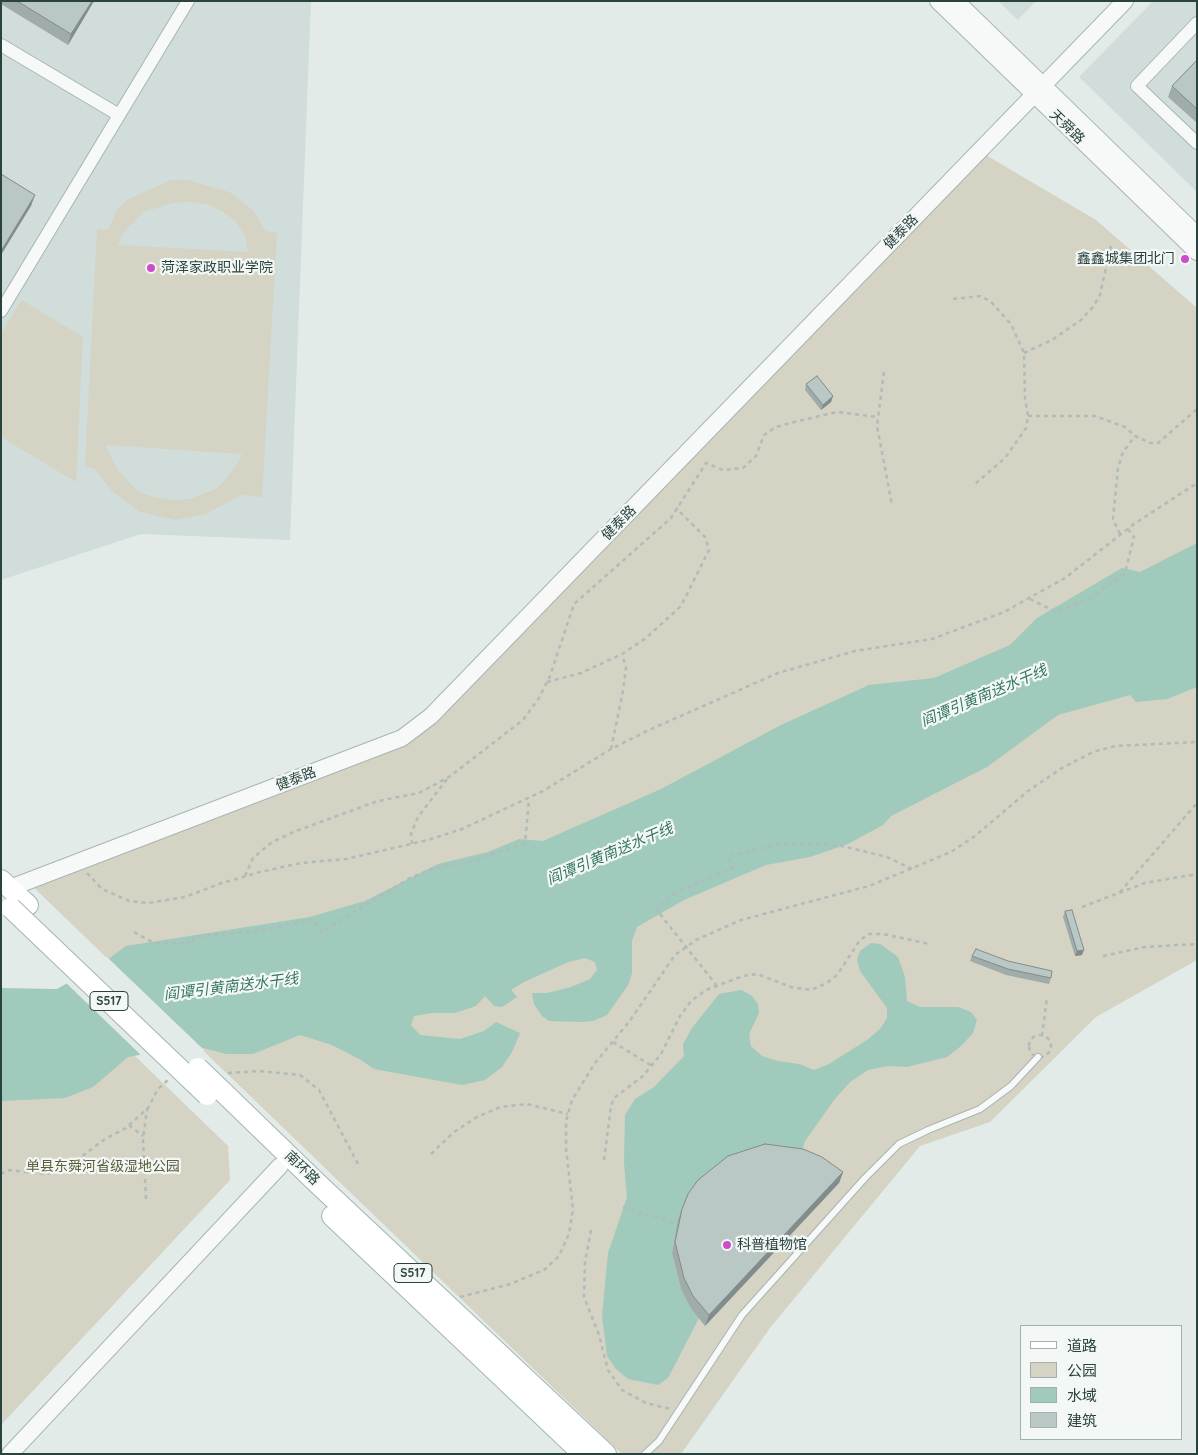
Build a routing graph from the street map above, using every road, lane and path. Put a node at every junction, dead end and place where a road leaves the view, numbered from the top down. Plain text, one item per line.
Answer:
1 (188, 1) edge
2 (938, 1) edge
3 (956, 1) edge
4 (1125, 1) edge
5 (1197, 24) edge
6 (1, 45) edge
7 (1039, 90) junction
8 (119, 115) junction
9 (1197, 143) edge
10 (1197, 235) edge
11 (1111, 245) dead end
12 (1197, 252) edge
13 (953, 299) dead end
14 (1, 311) edge
15 (1024, 353) junction
16 (884, 372) dead end
17 (1197, 409) edge
18 (1028, 416) junction
19 (878, 417) junction
20 (1135, 436) junction
21 (1197, 482) edge
22 (975, 484) dead end
23 (892, 505) dead end
24 (676, 508) junction
25 (1128, 529) junction
26 (1120, 534) junction
27 (1030, 599) junction
28 (622, 654) junction
29 (547, 682) junction
30 (1197, 742) edge
31 (611, 749) junction
32 (449, 777) junction
33 (529, 798) junction
34 (1197, 803) edge
35 (412, 844) junction
36 (79, 861) junction
37 (912, 870) junction
38 (1197, 874) edge
39 (244, 876) junction
40 (1119, 893) junction
41 (10, 896) edge
42 (1082, 907) dead end
43 (134, 932) dead end
44 (930, 944) dead end
45 (1197, 944) edge
46 (687, 947) junction
47 (1103, 956) dead end
48 (717, 986) junction
49 (1047, 997) dead end
50 (1042, 1036) junction
51 (613, 1042) junction
52 (1038, 1057) junction
53 (652, 1066) junction
54 (168, 1080) dead end
55 (219, 1086) junction
56 (148, 1108) junction
57 (568, 1114) junction
58 (128, 1125) junction
59 (144, 1136) junction
60 (431, 1154) dead end
61 (604, 1160) dead end
62 (358, 1164) dead end
63 (280, 1166) junction
64 (1, 1174) edge
65 (146, 1199) dead end
66 (623, 1207) dead end
67 (677, 1224) edge
68 (591, 1230) dead end
69 (442, 1300) junction
70 (679, 1412) junction
71 (10, 1454) edge
72 (583, 1454) edge
73 (606, 1454) edge
74 (645, 1454) edge

1 - 8 street
2 - 7 street, 天舜路
3 - 7 street, 天舜路
4 - 7 street, 健泰路
5 - 9 street
6 - 8 street
7 - 10 street, 天舜路
7 - 12 street, 天舜路
7 - 36 street, 健泰路
8 - 14 street
11 - 15 path
13 - 15 path
15 - 18 path
16 - 19 path
17 - 20 path
18 - 20 path
18 - 22 path
19 - 23 path
19 - 24 path
20 - 26 path
21 - 25 path
24 - 28 path
24 - 29 path
25 - 26 path
25 - 27 path
26 - 27 path
27 - 31 path
28 - 29 path
28 - 31 path
29 - 32 path
30 - 37 path
31 - 33 path
32 - 35 path
32 - 39 path
33 - 35 path
33 - 43 path
34 - 40 path
35 - 39 path
36 - 39 path
36 - 41 street, 健泰路
37 - 46 path
37 - 46 path
38 - 40 path
40 - 42 path
41 - 55 main road, 南环路 / S517, bridge
44 - 48 path
45 - 47 path
46 - 48 path
46 - 51 path
48 - 53 path
49 - 50 path
50 - 52 path
50 - 52 path
51 - 53 path
51 - 57 path
52 - 70 lane
53 - 61 path
54 - 56 path
55 - 62 path
55 - 63 main road, 南环路 / S517
55 - 69 main road, 南环路 / S517
56 - 58 path
56 - 59 path
57 - 60 path
57 - 69 path
58 - 59 path
58 - 64 path
59 - 65 path
63 - 71 street
63 - 72 main road, 南环路 / S517
66 - 67 path
68 - 70 path
69 - 73 main road, 南环路 / S517
70 - 74 lane

